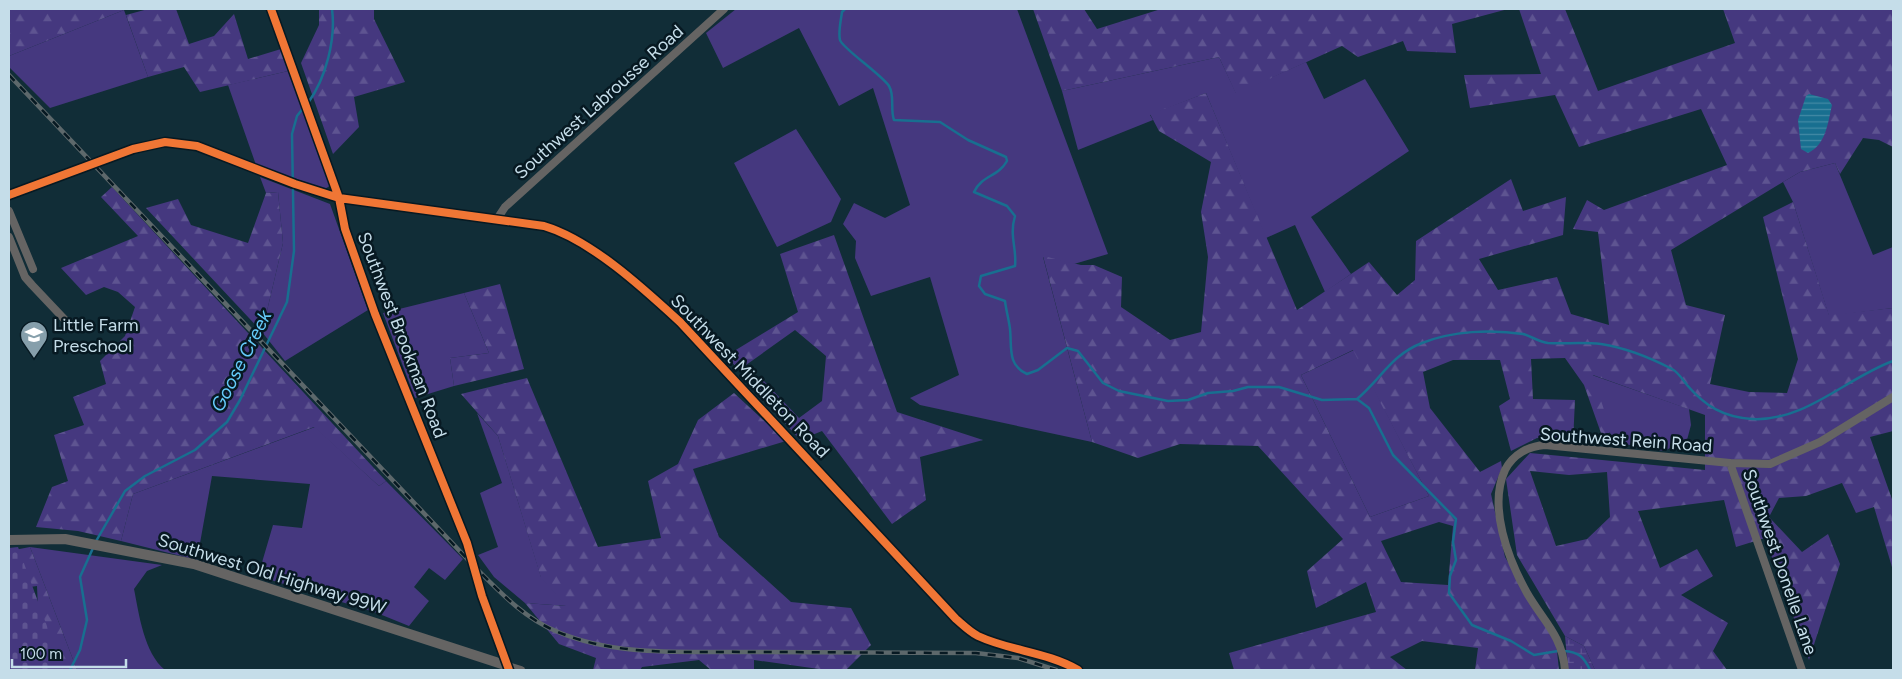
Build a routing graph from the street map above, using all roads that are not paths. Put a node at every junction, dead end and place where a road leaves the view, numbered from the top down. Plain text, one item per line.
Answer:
1 (271, 9) edge
2 (724, 9) edge
3 (9, 195) edge
4 (339, 198) junction
5 (9, 212) edge
6 (497, 219) junction
7 (9, 238) edge
8 (33, 269) dead end
9 (90, 328) dead end
10 (1893, 397) edge
11 (1730, 463) junction
12 (9, 540) edge
13 (508, 668) edge
14 (520, 670) edge
15 (1078, 670) edge
16 (1564, 670) edge
17 (1802, 670) edge

1 - 4 street, Southwest Brookman Road
2 - 6 street, Southwest Labrousse Road
3 - 4 street, Southwest Middleton Road
4 - 6 street, Southwest Middleton Road
4 - 13 street, Southwest Brookman Road
5 - 8 street
6 - 15 street, Southwest Middleton Road
7 - 9 street
10 - 11 street, Southwest Rein Road
11 - 16 street, Southwest Rein Road
11 - 17 street, Southwest Donelle Lane
12 - 13 street, Southwest Old Highway 99W
13 - 14 street, Southwest Old Highway 99W

